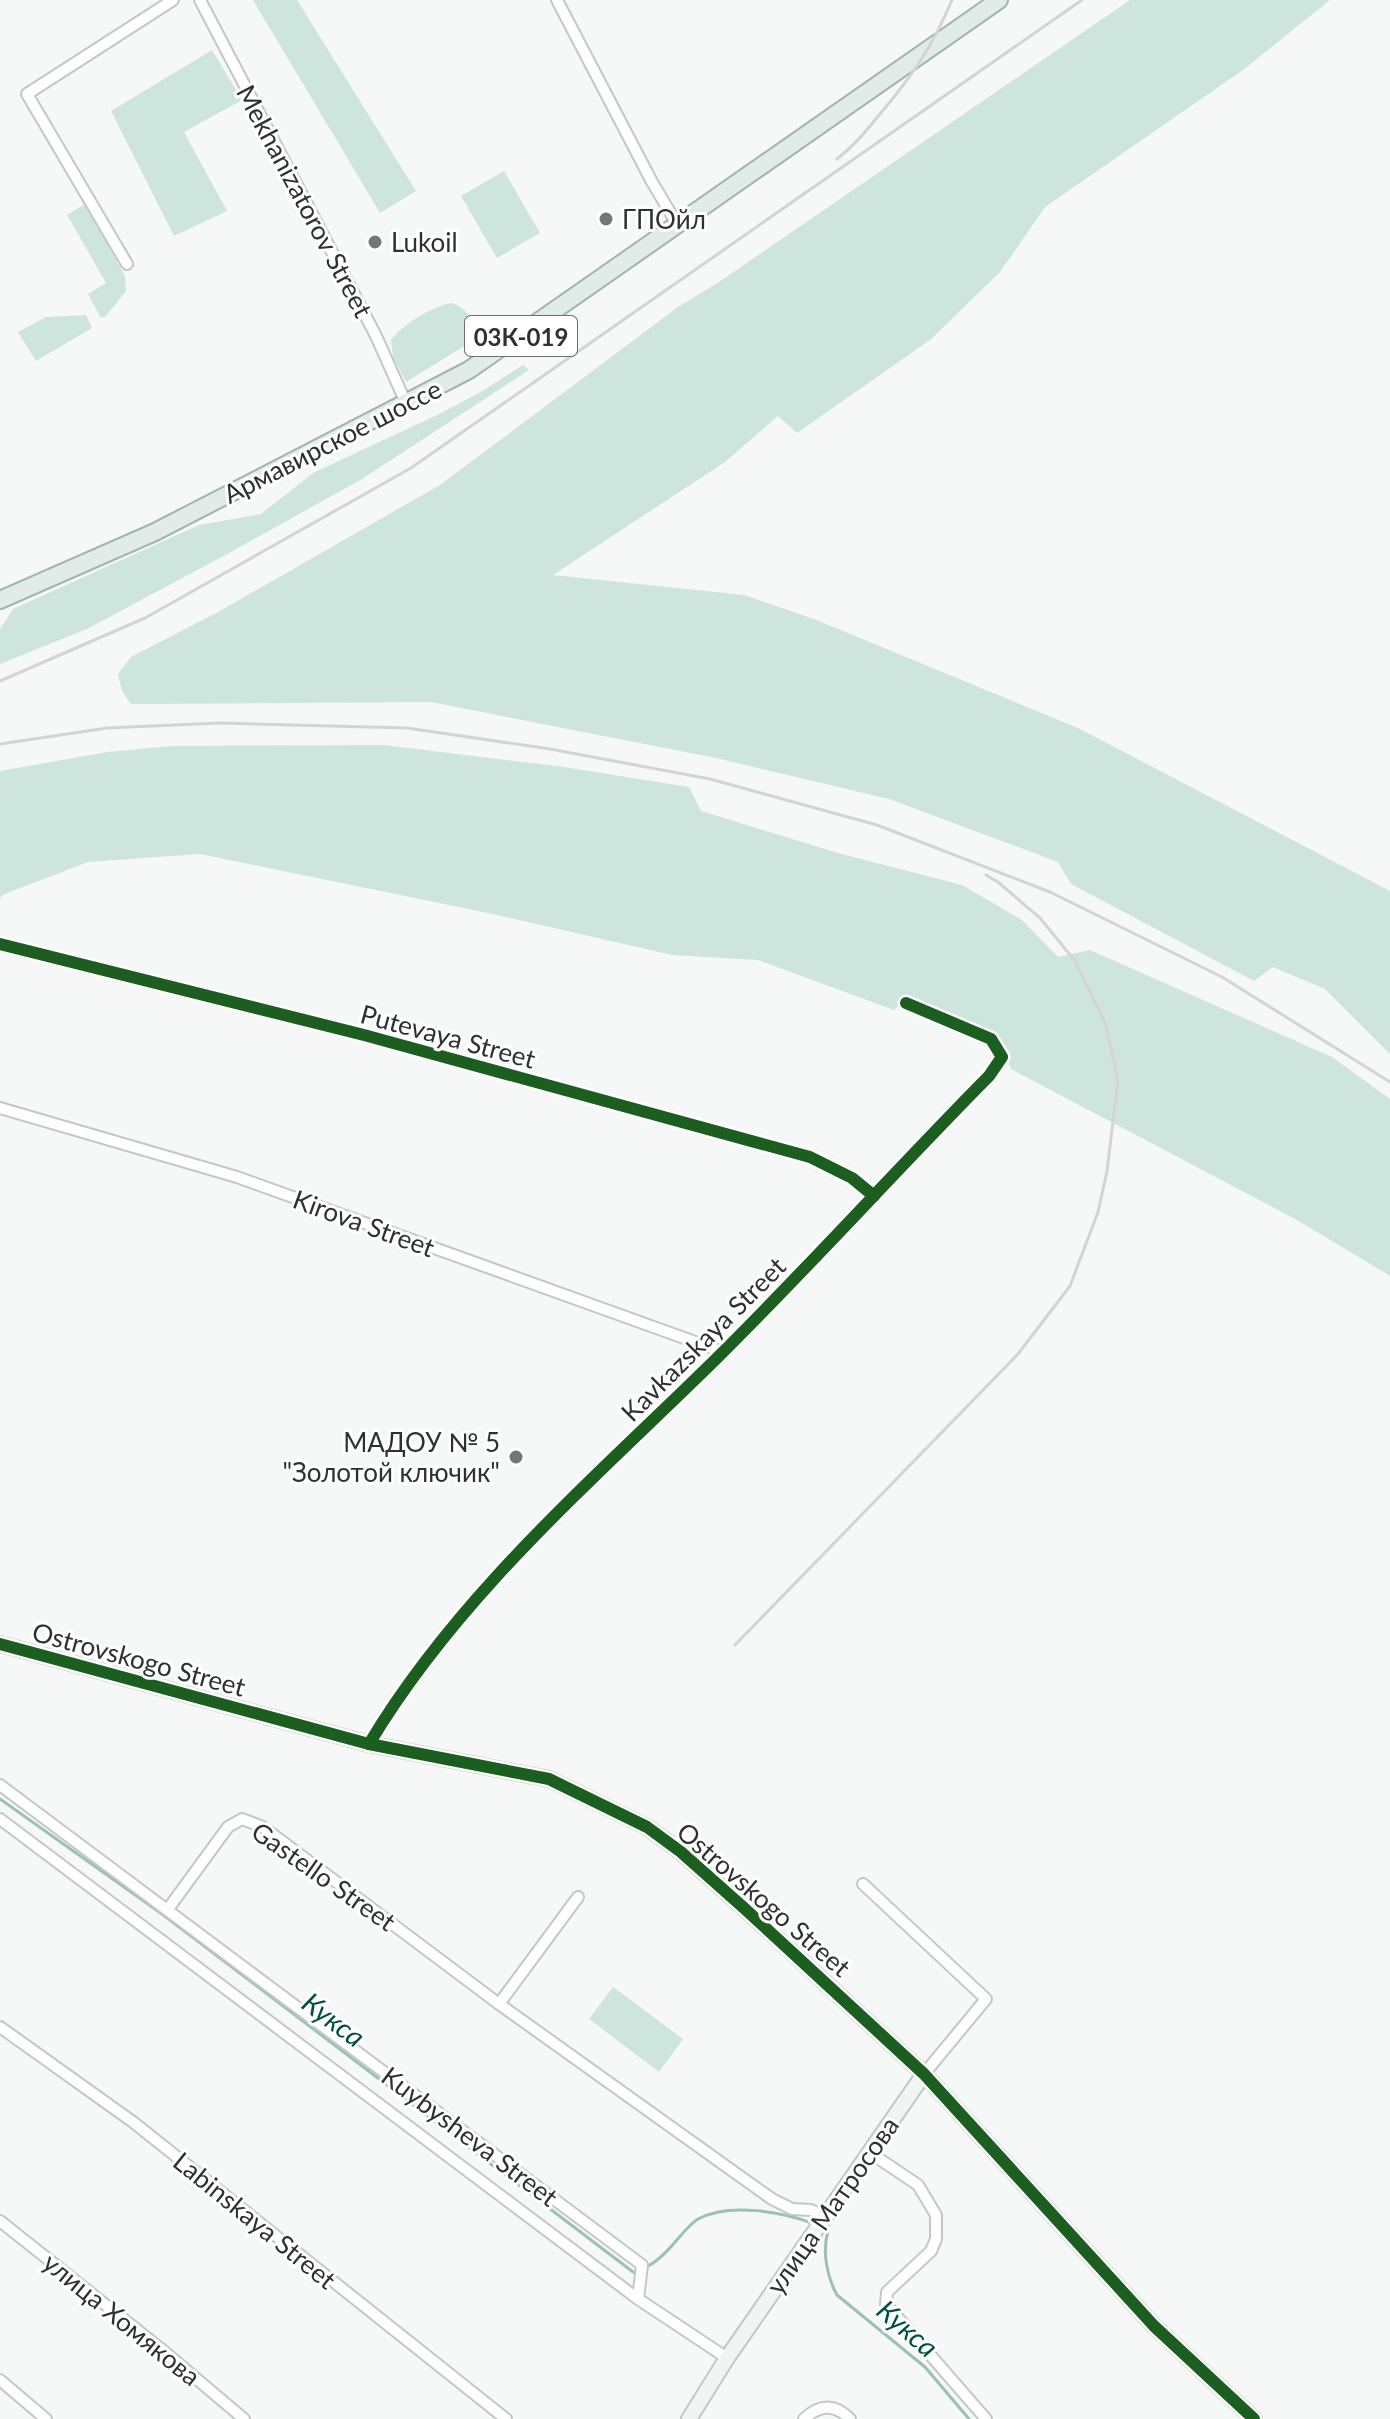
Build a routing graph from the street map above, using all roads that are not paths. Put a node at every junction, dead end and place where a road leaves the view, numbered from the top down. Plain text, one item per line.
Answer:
1 (173, 0) edge
2 (200, 0) edge
3 (557, 0) edge
4 (999, 0) edge
5 (976, 8) edge
6 (677, 224) junction
7 (127, 264) dead end
8 (406, 403) junction
9 (0, 600) edge
10 (0, 944) edge
11 (906, 1003) dead end
12 (0, 1108) edge
13 (874, 1196) junction
14 (723, 1352) junction
15 (0, 1644) edge
16 (369, 1744) junction
17 (0, 1785) edge
18 (0, 1819) edge
19 (863, 1884) dead end
20 (578, 1897) dead end
21 (168, 1909) junction
22 (499, 2004) junction
23 (0, 2027) edge
24 (924, 2074) junction
25 (869, 2152) junction
26 (0, 2221) edge
27 (820, 2223) junction
28 (638, 2299) junction
29 (727, 2358) junction
30 (0, 2380) edge
31 (46, 2419) edge
32 (244, 2419) edge
33 (506, 2419) edge
34 (689, 2419) edge
35 (804, 2419) edge
36 (850, 2419) edge
37 (986, 2419) edge
38 (1254, 2419) edge

1 - 7 street
2 - 8 street, Mekhanizatorov Street
3 - 6 street
4 - 5 main road, Армавирское шоссе / 03К-019
5 - 6 main road, Армавирское шоссе / 03К-019
6 - 8 main road, Армавирское шоссе / 03К-019
8 - 9 main road, Армавирское шоссе / 03К-019
10 - 13 street, Putevaya Street
11 - 13 street, Kavkazskaya Street
12 - 14 street, Kirova Street
13 - 14 street, Kavkazskaya Street
14 - 16 street, Kavkazskaya Street
15 - 16 street, Ostrovskogo Street
16 - 24 street, Ostrovskogo Street
17 - 21 street, Kuybysheva Street
18 - 28 street, Kuybysheva Street
19 - 24 street, улица Матросова
20 - 22 street
21 - 22 street, Gastello Street
21 - 28 street, Kuybysheva Street
22 - 27 street, Gastello Street
23 - 33 street, Labinskaya Street
24 - 25 street, улица Матросова
24 - 38 street, Ostrovskogo Street
25 - 27 street, улица Матросова
25 - 37 street
26 - 32 street, улица Хомякова
27 - 29 street, улица Матросова
28 - 29 street, Kuybysheva Street
29 - 34 street, улица Матросова
30 - 31 street
35 - 36 street

